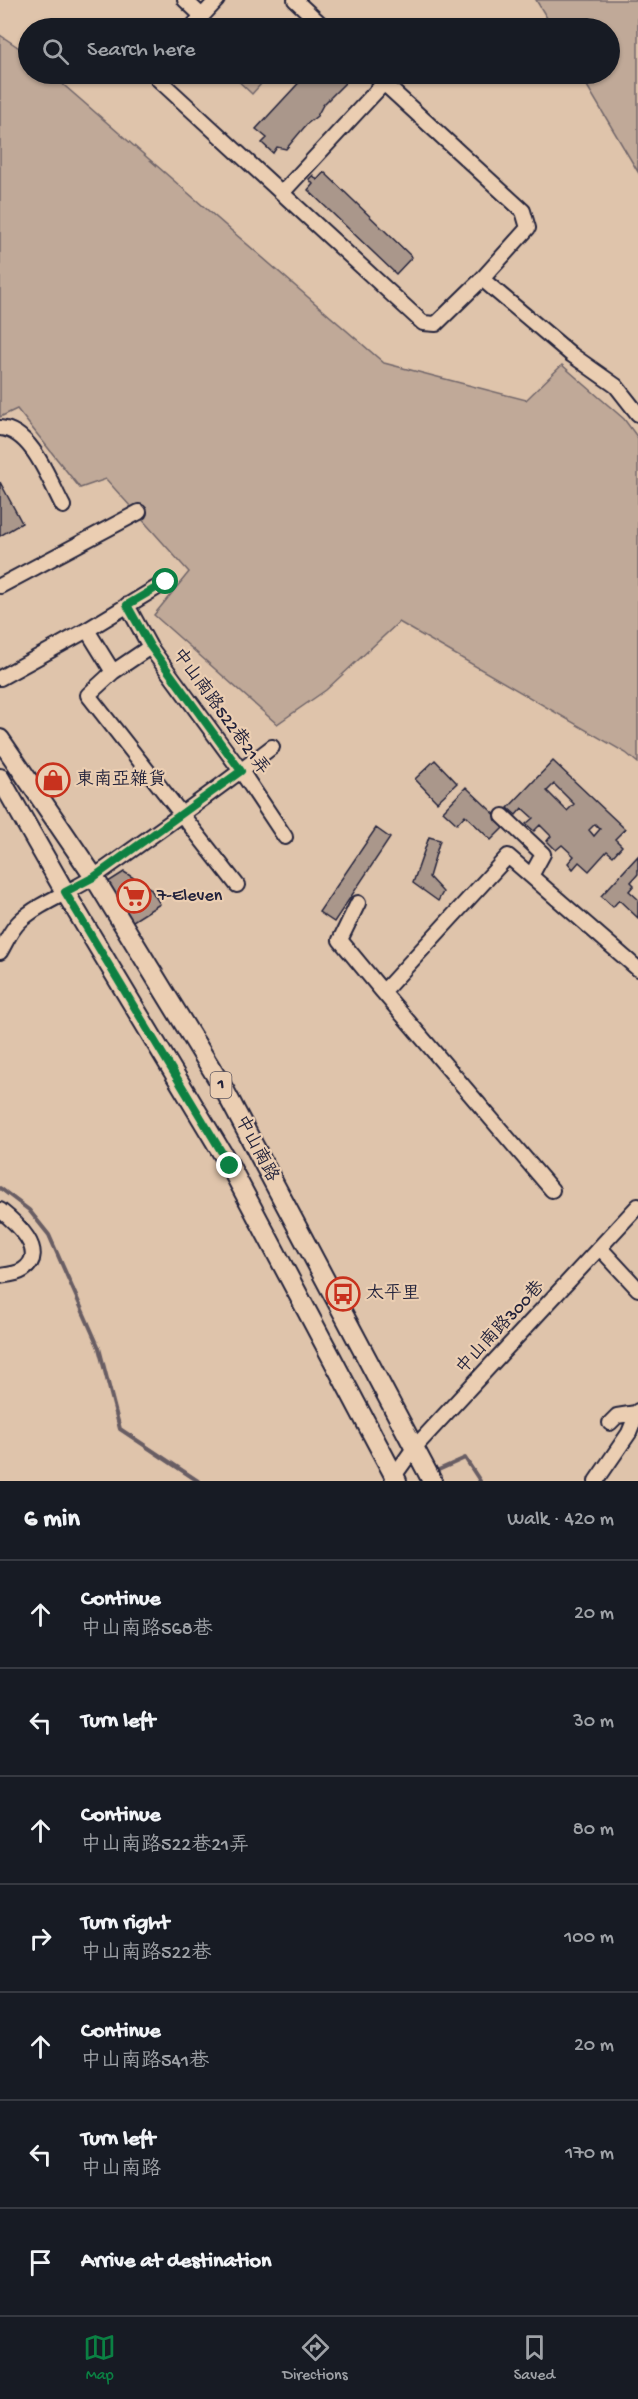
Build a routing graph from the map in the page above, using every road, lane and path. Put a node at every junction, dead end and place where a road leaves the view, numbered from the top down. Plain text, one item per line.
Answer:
1 (184, 0) edge
2 (217, 0) edge
3 (295, 0) edge
4 (202, 16) joint
5 (315, 18) edge
6 (163, 84) edge
7 (374, 84) edge
8 (385, 84) edge
9 (282, 193) junction
10 (482, 279) junction
11 (638, 414) edge
12 (0, 428) edge
13 (63, 506) dead end
14 (139, 512) dead end
15 (166, 582) dead end
16 (0, 586) edge
17 (127, 605) junction
18 (87, 630) junction
19 (150, 646) junction
20 (113, 672) junction
21 (0, 678) edge
22 (0, 739) edge
23 (272, 747) dead end
24 (5, 758) edge
25 (241, 771) junction
26 (0, 778) edge
27 (180, 816) junction
28 (503, 816) dead end
29 (285, 837) dead end
30 (531, 876) junction
31 (94, 877) junction
32 (237, 885) dead end
33 (65, 892) junction
34 (358, 903) dead end
35 (0, 952) edge
36 (638, 969) edge
37 (383, 992) junction
38 (552, 1190) dead end
39 (638, 1206) edge
40 (0, 1210) edge
41 (600, 1248) junction
42 (0, 1276) edge
43 (638, 1289) edge
44 (637, 1412) edge
45 (610, 1423) dead end
46 (414, 1448) junction
47 (395, 1478) edge
48 (432, 1481) edge
49 (596, 1481) edge

1 - 4 street
2 - 4 street
3 - 5 street
6 - 9 street
7 - 9 street
8 - 10 street
9 - 10 street
10 - 11 street
12 - 13 street
14 - 16 street
15 - 17 street
17 - 18 street
17 - 19 street
18 - 20 street
18 - 21 street
19 - 20 street, 中山南路522巷21弄
19 - 25 street, 中山南路522巷21弄
20 - 27 street, 中山南路522巷21弄
22 - 24 main road, 中山南路 / 1
23 - 25 street
24 - 31 main road, 中山南路 / 1
25 - 27 street
25 - 29 street, 中山南路522巷21弄
26 - 33 main road, 中山南路 / 1
27 - 31 street
27 - 32 street
28 - 30 street
30 - 36 street
30 - 37 street
31 - 33 street
31 - 46 main road, 中山南路 / 1
33 - 35 street
33 - 47 main road, 中山南路 / 1
34 - 37 street
37 - 38 street
39 - 41 street, 中山南路300巷
40 - 42 street
41 - 43 street
41 - 46 street, 中山南路300巷
44 - 45 street
44 - 49 street
46 - 47 street, 中山南路300巷
46 - 48 main road, 中山南路 / 1

